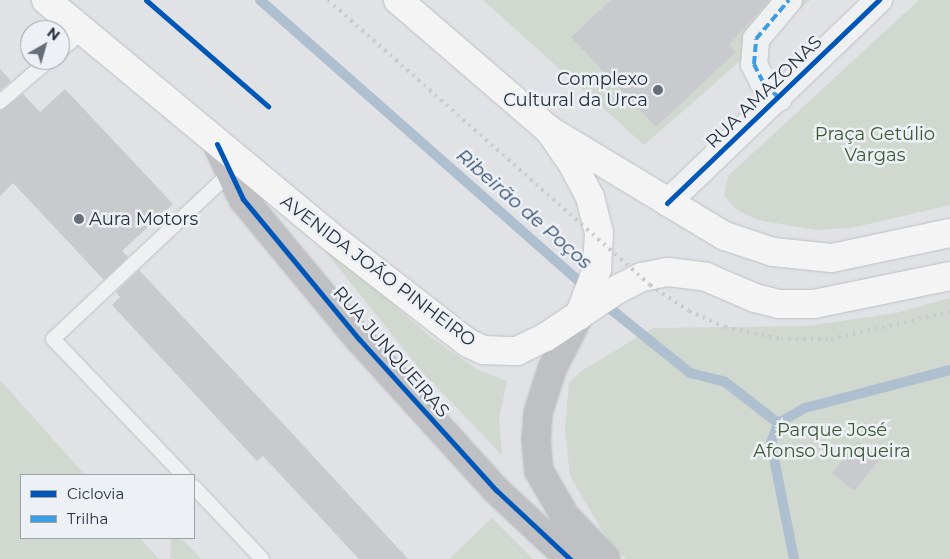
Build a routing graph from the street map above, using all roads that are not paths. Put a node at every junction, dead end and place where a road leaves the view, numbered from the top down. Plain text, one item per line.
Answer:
1 (46, 0) edge
2 (398, 0) edge
3 (789, 0) edge
4 (879, 0) edge
5 (82, 32) junction
6 (70, 42) edge
7 (37, 70) edge
8 (779, 98) junction
9 (0, 102) edge
10 (549, 130) junction
11 (217, 144) junction
12 (230, 174) junction
13 (667, 203) junction
14 (950, 233) edge
15 (950, 276) edge
16 (579, 316) junction
17 (553, 345) junction
18 (181, 474) edge
19 (195, 488) edge
20 (262, 559) edge
21 (570, 559) edge
22 (606, 559) edge

1 - 5 main road, AVENIDA JOÃO PINHEIRO
2 - 10 main road
3 - 8 street
4 - 8 street, RUA AMAZONAS
5 - 6 lane
5 - 11 main road, AVENIDA JOÃO PINHEIRO
7 - 9 lane
8 - 13 street, RUA AMAZONAS
10 - 13 main road
10 - 16 main road
11 - 12 street, RUA JUNQUEIRAS
11 - 17 main road, AVENIDA JOÃO PINHEIRO
12 - 18 lane
12 - 21 street, RUA JUNQUEIRAS
13 - 14 main road
15 - 16 main road
16 - 17 main road, AVENIDA JOÃO PINHEIRO
17 - 22 street
19 - 20 lane

